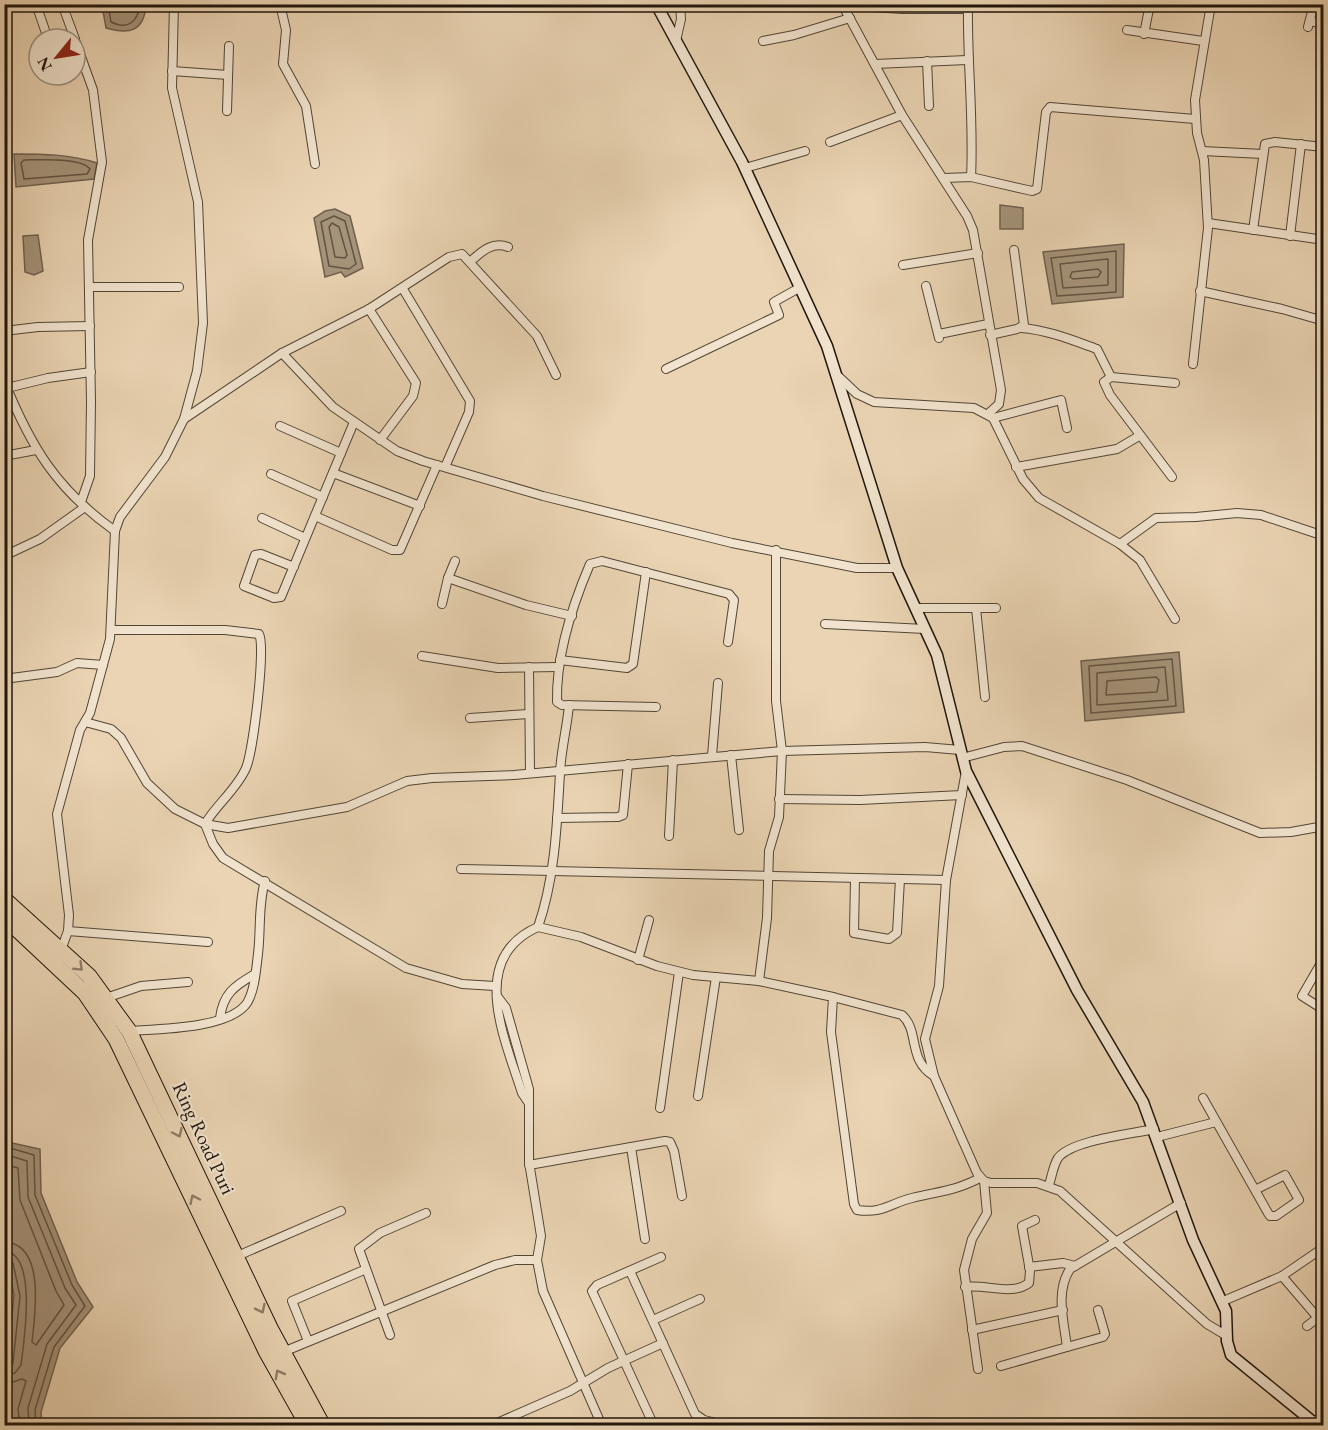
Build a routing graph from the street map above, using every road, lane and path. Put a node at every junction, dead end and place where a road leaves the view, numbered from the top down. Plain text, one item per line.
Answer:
1 (36, 4) edge
2 (62, 4) edge
3 (174, 4) edge
4 (280, 4) edge
5 (656, 4) edge
6 (680, 4) edge
7 (1150, 4) edge
8 (1211, 4) edge
9 (1314, 4) edge
10 (842, 5) edge
11 (968, 7) edge
12 (850, 18) junction
13 (1323, 24) edge
14 (44, 27) edge
15 (71, 27) edge
16 (1127, 30) dead end
17 (1144, 34) junction
18 (676, 41) junction
19 (763, 41) dead end
20 (1203, 41) junction
21 (229, 46) dead end
22 (4, 59) edge
23 (967, 60) junction
24 (927, 61) junction
25 (875, 63) junction
26 (172, 71) junction
27 (6, 73) edge
28 (228, 75) junction
29 (87, 76) edge
30 (929, 106) dead end
31 (227, 111) dead end
32 (902, 116) junction
33 (1195, 119) junction
34 (830, 142) dead end
35 (1301, 144) junction
36 (1323, 147) edge
37 (805, 151) dead end
38 (1202, 151) junction
39 (1263, 154) junction
40 (315, 164) dead end
41 (745, 168) junction
42 (970, 177) junction
43 (944, 178) junction
44 (1208, 223) junction
45 (1253, 230) junction
46 (1290, 236) junction
47 (1323, 240) edge
48 (508, 247) dead end
49 (1014, 250) dead end
50 (978, 254) junction
51 (470, 262) junction
52 (903, 265) dead end
53 (926, 286) dead end
54 (89, 287) junction
55 (179, 287) dead end
56 (799, 288) junction
57 (403, 289) junction
58 (1200, 291) junction
59 (369, 309) junction
60 (1323, 321) edge
61 (988, 324) junction
62 (90, 326) junction
63 (1021, 328) junction
64 (4, 330) edge
65 (990, 335) junction
66 (282, 353) junction
67 (1193, 364) dead end
68 (666, 369) dead end
69 (91, 372) junction
70 (556, 375) dead end
71 (839, 376) junction
72 (1111, 377) junction
73 (1175, 383) dead end
74 (6, 385) edge
75 (991, 416) junction
76 (184, 419) junction
77 (354, 423) junction
78 (280, 426) dead end
79 (1067, 428) dead end
80 (1140, 436) junction
81 (380, 440) junction
82 (36, 450) junction
83 (341, 453) junction
84 (4, 456) edge
85 (441, 466) junction
86 (1016, 467) junction
87 (333, 473) junction
88 (271, 474) dead end
89 (1172, 477) dead end
90 (323, 497) junction
91 (83, 505) junction
92 (420, 506) junction
93 (315, 516) junction
94 (262, 518) dead end
95 (115, 531) junction
96 (1323, 535) edge
97 (305, 538) junction
98 (1120, 544) junction
99 (776, 550) junction
100 (4, 556) edge
101 (455, 561) dead end
102 (294, 567) junction
103 (897, 568) junction
104 (646, 572) junction
105 (448, 578) junction
106 (442, 604) dead end
107 (915, 608) junction
108 (976, 608) junction
109 (996, 608) dead end
110 (572, 616) junction
111 (1175, 619) dead end
112 (825, 624) dead end
113 (925, 629) junction
114 (111, 630) junction
115 (728, 642) dead end
116 (422, 656) dead end
117 (103, 664) junction
118 (560, 664) junction
119 (529, 667) junction
120 (4, 679) edge
121 (718, 683) dead end
122 (985, 697) dead end
123 (569, 705) junction
124 (656, 707) dead end
125 (528, 714) junction
126 (471, 718) dead end
127 (85, 722) junction
128 (782, 751) junction
129 (961, 754) junction
130 (731, 755) junction
131 (712, 756) junction
132 (673, 760) junction
133 (628, 764) junction
134 (560, 771) junction
135 (966, 771) junction
136 (530, 773) junction
137 (962, 795) junction
138 (779, 799) junction
139 (557, 818) junction
140 (205, 824) junction
141 (1322, 826) edge
142 (739, 830) dead end
143 (669, 836) dead end
144 (461, 869) dead end
145 (552, 872) junction
146 (769, 877) junction
147 (855, 878) junction
148 (1323, 878) edge
149 (900, 879) junction
150 (946, 880) junction
151 (265, 881) junction
152 (4, 899) edge
153 (4, 917) edge
154 (649, 920) dead end
155 (538, 927) junction
156 (68, 931) junction
157 (208, 942) dead end
158 (61, 950) junction
159 (1323, 958) edge
160 (638, 960) junction
161 (1321, 969) edge
162 (679, 972) junction
163 (255, 974) junction
164 (716, 977) junction
165 (759, 981) junction
166 (188, 982) dead end
167 (495, 986) junction
168 (833, 997) junction
169 (106, 998) junction
170 (1323, 1010) edge
171 (220, 1018) junction
172 (129, 1031) junction
173 (934, 1076) junction
174 (698, 1096) dead end
175 (1203, 1098) dead end
176 (660, 1108) dead end
177 (1216, 1122) junction
178 (1156, 1133) junction
179 (631, 1147) junction
180 (529, 1165) junction
181 (982, 1179) junction
182 (1050, 1185) junction
183 (1255, 1190) junction
184 (682, 1196) dead end
185 (1180, 1203) junction
186 (341, 1211) dead end
187 (426, 1213) dead end
188 (1035, 1220) dead end
189 (645, 1239) dead end
190 (1117, 1240) junction
191 (1323, 1251) edge
192 (235, 1257) junction
193 (662, 1257) dead end
194 (537, 1260) junction
195 (1075, 1266) junction
196 (1029, 1267) junction
197 (364, 1270) junction
198 (630, 1270) junction
199 (1282, 1276) junction
200 (965, 1287) junction
201 (700, 1299) dead end
202 (1221, 1302) junction
203 (1063, 1310) junction
204 (1098, 1310) dead end
205 (380, 1311) junction
206 (1320, 1316) edge
207 (653, 1320) junction
208 (1307, 1326) dead end
209 (972, 1330) junction
210 (390, 1335) dead end
211 (1227, 1336) junction
212 (308, 1341) junction
213 (663, 1343) junction
214 (1067, 1347) junction
215 (283, 1352) junction
216 (624, 1361) junction
217 (1002, 1366) dead end
218 (978, 1369) dead end
219 (583, 1383) junction
220 (1319, 1421) edge
221 (716, 1423) dead end
222 (308, 1425) edge
223 (324, 1425) edge
224 (490, 1425) edge
225 (602, 1425) edge
226 (654, 1425) edge

1 - 14 street
2 - 15 street
3 - 26 street
4 - 40 street
5 - 18 street
6 - 18 street
7 - 17 street
8 - 20 street
9 - 13 street
10 - 11 street
10 - 12 street
11 - 23 street
12 - 19 street
12 - 25 street
16 - 17 street
17 - 20 street
18 - 41 street
20 - 33 street
21 - 28 street
22 - 27 street
23 - 24 street
23 - 42 street
24 - 25 street
24 - 30 street
25 - 32 street
26 - 28 street
26 - 76 street
28 - 31 street
29 - 54 street
32 - 34 street
32 - 43 street
33 - 38 street
33 - 42 street
35 - 36 street
35 - 39 street
35 - 46 street
37 - 41 street
38 - 39 street
38 - 44 street
39 - 45 street
41 - 56 street
42 - 43 street
43 - 50 street
44 - 45 street
44 - 58 street
45 - 46 street
46 - 47 street
48 - 51 street
49 - 63 street
50 - 52 street
50 - 61 street
51 - 57 street
51 - 70 street
53 - 61 street
54 - 55 street
54 - 62 street
56 - 68 street
56 - 71 street
57 - 59 street
57 - 85 street
58 - 60 street
58 - 67 street
59 - 66 street
59 - 81 street
61 - 65 street
62 - 64 street
62 - 69 street
63 - 65 street
63 - 72 street
65 - 75 street
66 - 76 street
66 - 77 street
69 - 74 street
69 - 91 street
71 - 75 street
71 - 103 street
72 - 73 street
72 - 80 street
74 - 82 street
75 - 79 street
75 - 86 street
76 - 95 street
77 - 81 street
77 - 83 street
78 - 83 street
80 - 86 street
80 - 89 street
81 - 85 street
82 - 84 street
82 - 91 street
83 - 87 street
85 - 92 street
85 - 99 street
86 - 98 street
87 - 90 street
87 - 92 street
88 - 90 street
90 - 93 street
91 - 95 street
91 - 100 street
92 - 93 street
93 - 97 street
94 - 97 street
95 - 114 street
96 - 98 street
97 - 102 street
98 - 111 street
99 - 103 street
99 - 128 street
101 - 105 street
102 - 102 street
103 - 107 street
104 - 110 street
104 - 115 street
104 - 118 street
105 - 106 street
105 - 110 street
107 - 108 street
107 - 113 street
108 - 109 street
108 - 122 street
110 - 118 street
112 - 113 street
113 - 129 street
114 - 117 street
114 - 140 street
116 - 119 street
117 - 120 street
117 - 127 street
118 - 119 street
118 - 123 street
119 - 125 street
121 - 131 street
123 - 124 street
123 - 134 street
125 - 126 street
125 - 136 street
127 - 140 street
127 - 156 street
128 - 129 street
128 - 130 street
128 - 138 street
129 - 135 street
129 - 141 street
130 - 131 street
130 - 142 street
131 - 132 street
132 - 133 street
132 - 143 street
133 - 134 street
133 - 139 street
134 - 136 street
134 - 139 street
135 - 137 street
135 - 178 street
136 - 140 street
137 - 138 street
137 - 150 street
138 - 146 street
139 - 145 street
140 - 151 street
141 - 148 street
144 - 145 street
145 - 146 street
145 - 155 street
146 - 147 street
146 - 165 street
147 - 149 street
147 - 149 street
149 - 150 street
150 - 173 street
151 - 163 street
151 - 167 street
152 - 158 highway, Ring Road Puri
222 -> 153 highway, Ring Road Puri
154 - 160 street
155 - 160 street
155 - 167 street
156 - 157 street
156 - 158 street
158 -> 169 highway, Ring Road Puri
159 - 161 street
160 - 162 street
161 - 170 street
162 - 164 street
162 - 176 street
163 - 171 street
163 - 171 street
164 - 165 street
164 - 174 street
165 - 168 street
166 - 169 street
167 - 180 street
168 - 173 street
168 - 181 street
169 - 172 highway, Ring Road Puri
171 - 172 street
172 -> 192 highway, Ring Road Puri
173 - 181 street
175 - 177 street
177 - 178 street
177 - 183 street
178 - 182 street
178 - 185 street
179 - 180 street
179 - 184 street
179 - 189 street
180 - 194 street
181 - 182 street
181 - 200 street
182 - 190 street
183 - 183 street
185 - 190 street
185 - 202 street
186 - 192 street
187 - 197 street
188 - 196 street
190 - 195 street
190 - 211 street
191 - 199 street
192 -> 215 highway, Ring Road Puri
193 - 198 street
194 - 205 street
194 - 219 street
195 - 196 street
195 - 203 street
196 - 200 street
197 - 205 street
197 - 212 street
198 - 207 street
198 - 216 street
199 - 202 street
199 - 206 street
200 - 209 street
201 - 207 street
202 - 211 street
203 - 209 street
203 - 214 street
204 - 214 street
205 - 210 street
205 - 212 street
206 - 208 street
207 - 213 street
209 - 218 street
211 - 220 street
212 - 215 street
213 - 216 street
213 - 221 street
214 - 217 street
215 - 223 highway, Ring Road Puri
216 - 219 street
216 - 226 street
219 - 224 street
219 - 225 street

